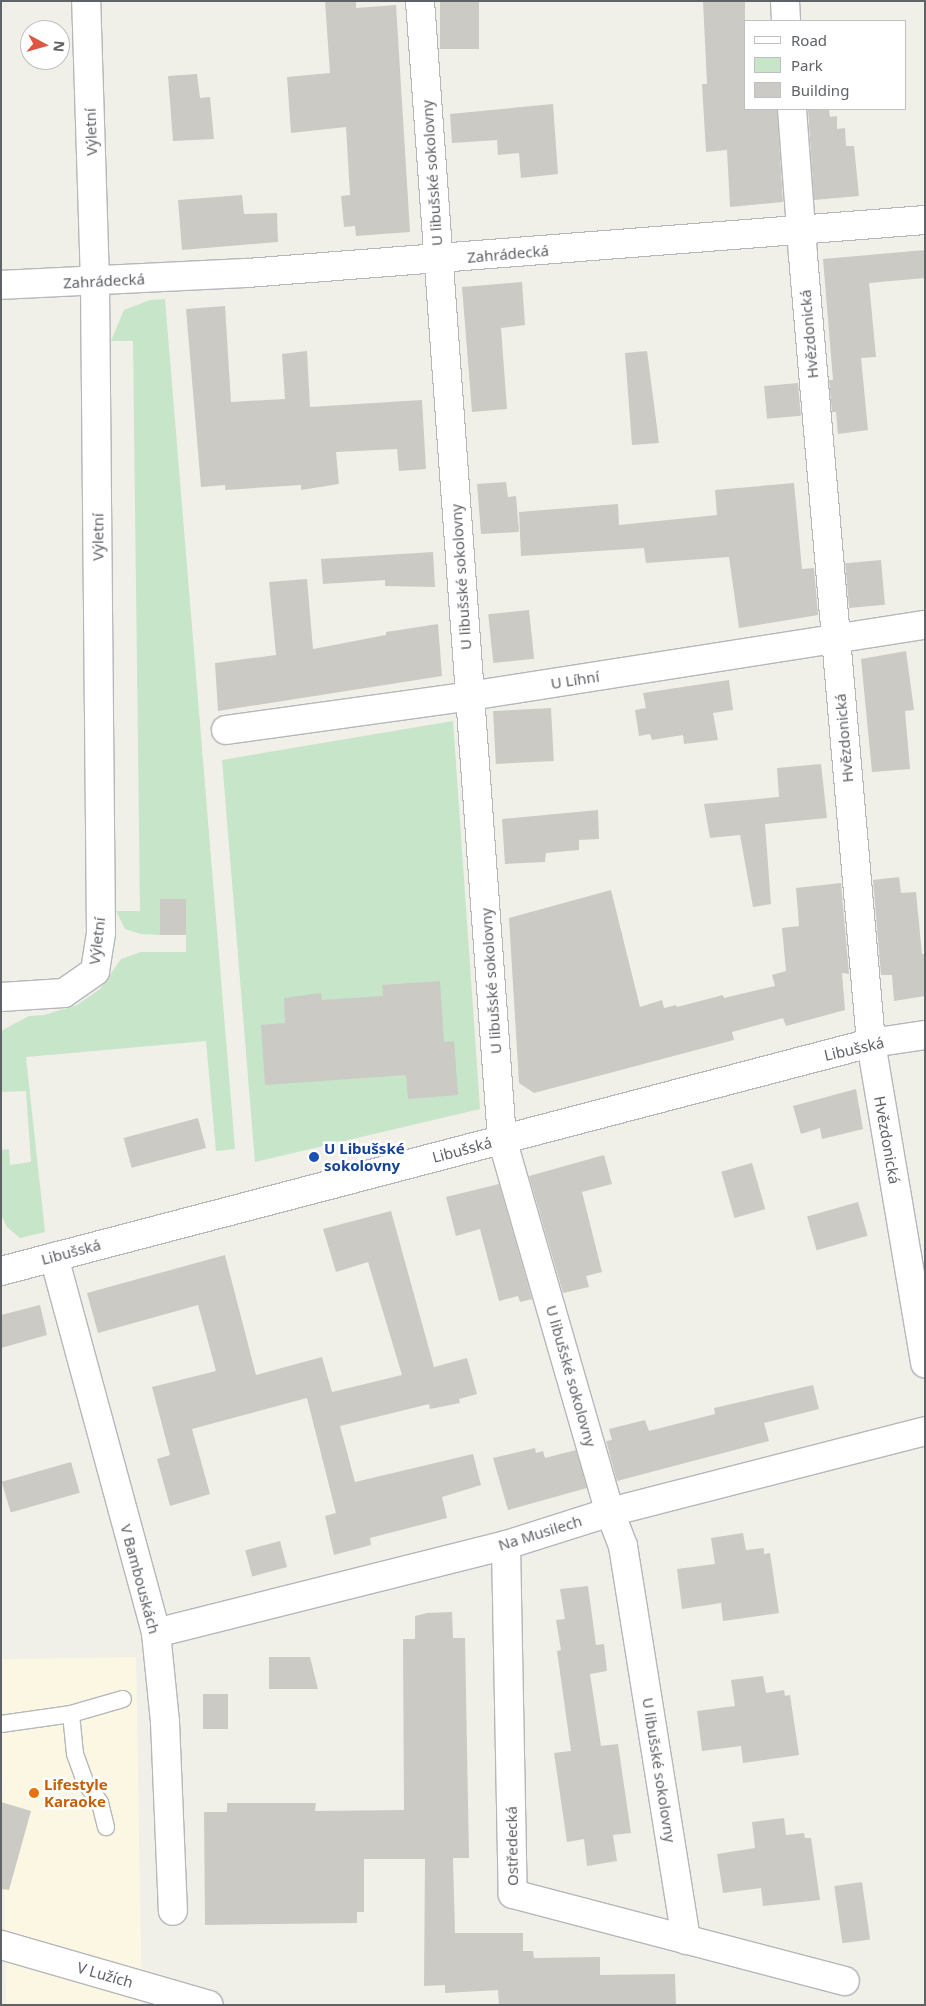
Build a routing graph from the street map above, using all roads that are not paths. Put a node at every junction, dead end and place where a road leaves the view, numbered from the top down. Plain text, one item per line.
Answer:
1 (86, 1) edge
2 (420, 1) edge
3 (785, 1) edge
4 (786, 20) edge
5 (792, 110) edge
6 (925, 220) edge
7 (801, 231) junction
8 (439, 260) junction
9 (95, 282) junction
10 (1, 285) edge
11 (925, 625) edge
12 (836, 639) junction
13 (470, 696) junction
14 (226, 730) dead end
15 (1, 997) edge
16 (925, 1035) edge
17 (871, 1044) junction
18 (502, 1139) junction
19 (54, 1257) junction
20 (1, 1271) edge
21 (925, 1363) edge
22 (925, 1431) edge
23 (610, 1512) junction
24 (506, 1545) junction
25 (156, 1633) junction
26 (123, 1699) dead end
27 (71, 1714) junction
28 (1, 1724) edge
29 (106, 1827) dead end
30 (173, 1910) dead end
31 (686, 1940) junction
32 (1, 1945) edge
33 (845, 1982) dead end
34 (209, 2005) edge

1 - 9 street, Výletní
2 - 8 street, U libušské sokolovny
3 - 4 street
5 - 7 street, Hvězdonická
6 - 7 street, Zahrádecká
7 - 8 street, Zahrádecká
7 - 12 street, Hvězdonická
8 - 9 street, Zahrádecká
8 - 13 street, U libušské sokolovny
9 - 10 street, Zahrádecká
9 - 15 street, Výletní
11 - 12 street, U Líhní
12 - 13 street, U Líhní
12 - 17 street, Hvězdonická
13 - 14 street, U Líhní
13 - 18 street, U libušské sokolovny
16 - 17 street, Libušská
17 - 18 street, Libušská
17 - 21 street, Hvězdonická
18 - 19 street, Libušská
18 - 23 street, U libušské sokolovny
19 - 20 street, Libušská
19 - 25 street, V Bambouskách
22 - 23 street, Na Musilech
23 - 24 street, Na Musilech
23 - 31 street, U libušské sokolovny
24 - 25 street, Na Musilech
24 - 31 street, Ostředecká
25 - 30 street, V Bambouskách
26 - 27 lane
27 - 28 lane
27 - 29 lane
31 - 33 street, Ostředecká
32 - 34 street, V Lužích

